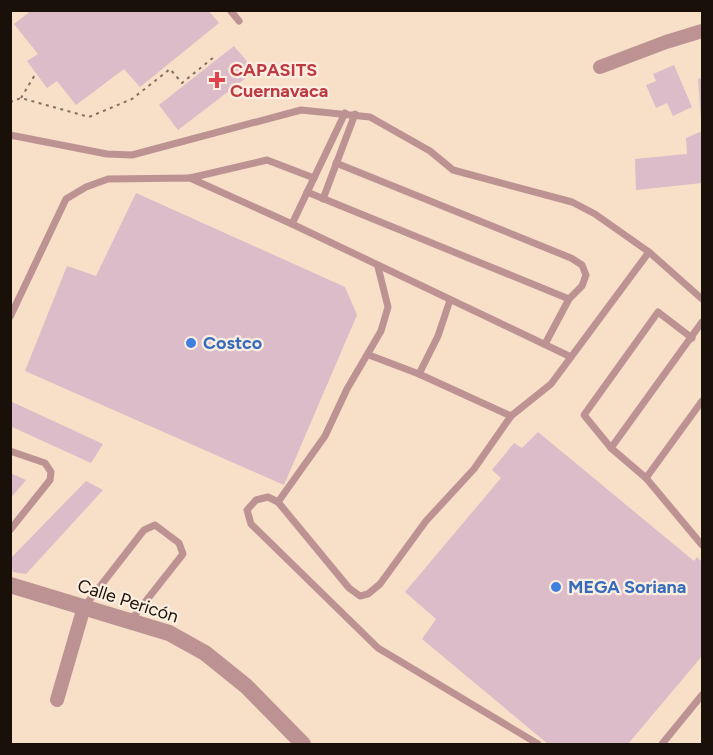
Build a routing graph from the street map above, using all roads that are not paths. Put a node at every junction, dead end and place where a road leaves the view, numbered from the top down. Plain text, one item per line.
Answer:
1 (230, 10) edge
2 (239, 21) dead end
3 (702, 31) edge
4 (600, 67) dead end
5 (345, 113) junction
6 (355, 114) junction
7 (10, 135) edge
8 (336, 163) junction
9 (190, 178) junction
10 (314, 178) junction
11 (307, 192) junction
12 (323, 199) junction
13 (292, 224) junction
14 (649, 252) junction
15 (378, 267) junction
16 (569, 299) junction
17 (702, 299) edge
18 (450, 300) junction
19 (10, 316) edge
20 (702, 322) edge
21 (692, 338) junction
22 (545, 344) junction
23 (369, 356) junction
24 (571, 357) junction
25 (419, 374) junction
26 (702, 401) edge
27 (512, 416) junction
28 (611, 448) junction
29 (10, 451) edge
30 (646, 478) junction
31 (278, 502) junction
32 (10, 530) edge
33 (701, 541) edge
34 (10, 585) edge
35 (84, 607) junction
36 (130, 621) junction
37 (702, 695) edge
38 (57, 700) dead end
39 (303, 744) edge
40 (538, 744) edge
41 (662, 744) edge

1 - 2 lane
3 - 4 street
5 - 6 lane
5 - 7 lane
5 - 10 lane
6 - 8 lane
6 - 14 lane
8 - 12 lane
8 - 16 lane
9 - 10 lane
9 - 13 lane
9 - 19 lane
10 - 11 lane
11 - 12 lane
11 - 13 lane
12 - 16 lane
13 - 15 lane
14 - 17 lane
14 - 24 lane
15 - 18 lane
15 - 23 lane
16 - 22 lane
18 - 22 lane
18 - 25 lane
20 - 21 lane
21 - 28 lane
21 - 28 lane
22 - 24 lane
23 - 25 lane
23 - 31 lane
24 - 27 lane
25 - 27 lane
26 - 30 lane
27 - 31 lane
28 - 30 lane
29 - 32 lane
30 - 33 lane
31 - 40 lane
34 - 35 street, Calle Pericón
35 - 36 street, Calle Pericón
35 - 36 lane
35 - 38 street
36 - 39 street, Calle Pericón
37 - 41 lane

